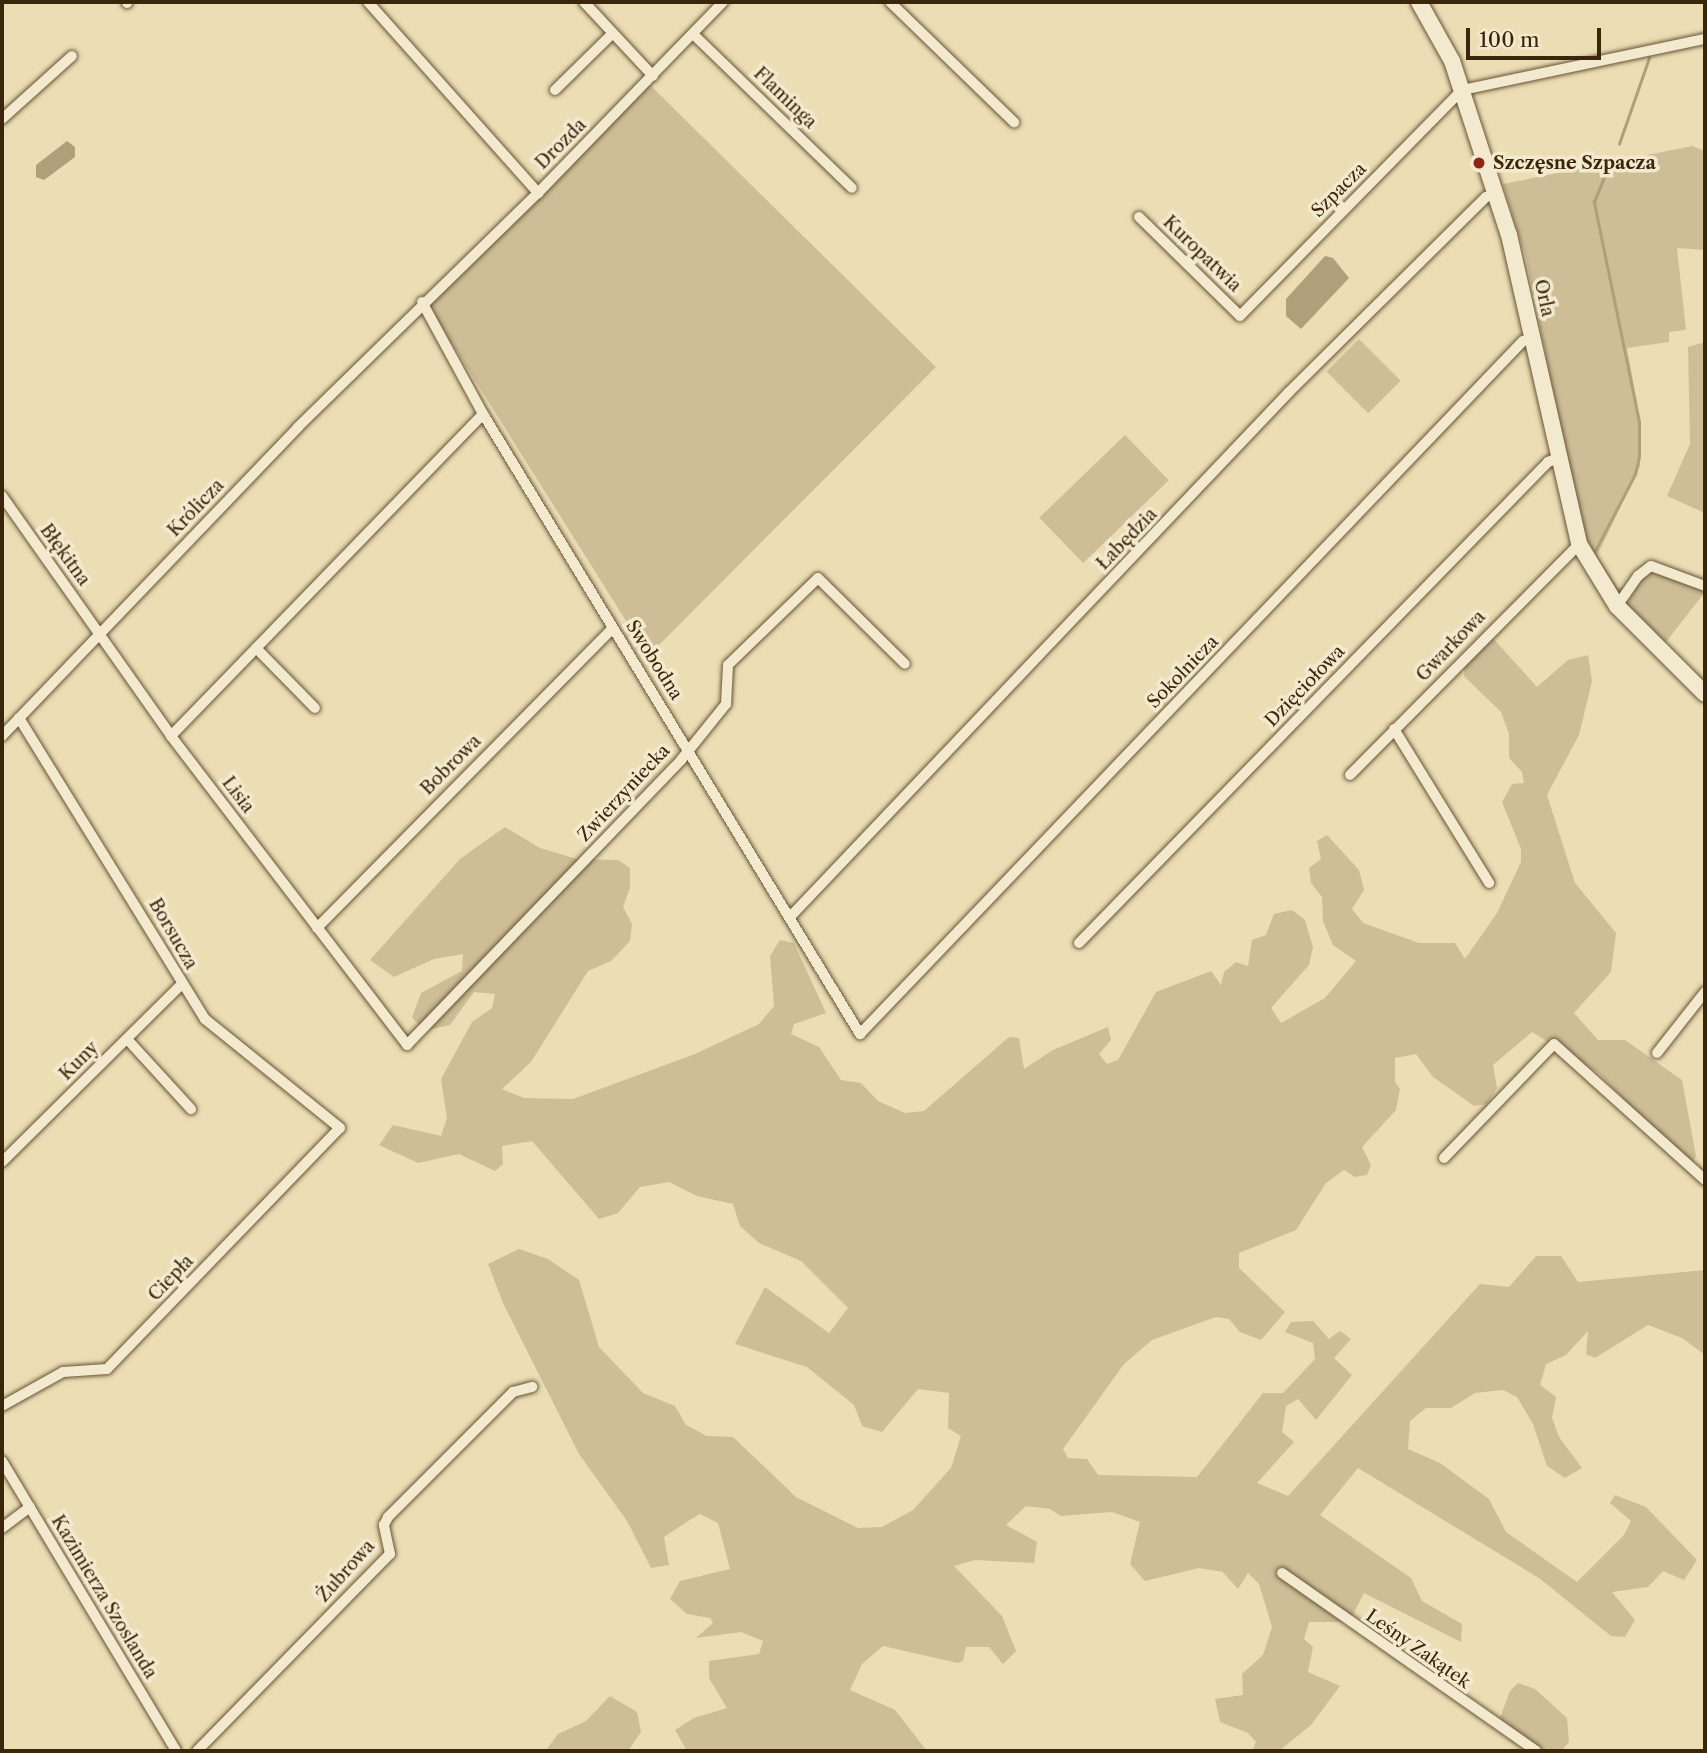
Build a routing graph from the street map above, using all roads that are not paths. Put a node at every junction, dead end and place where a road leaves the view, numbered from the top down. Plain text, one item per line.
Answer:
1 (368, 2) edge
2 (584, 2) edge
3 (723, 2) edge
4 (890, 2) edge
5 (1419, 2) edge
6 (613, 33) junction
7 (693, 34) junction
8 (1705, 39) edge
9 (72, 56) dead end
10 (653, 76) junction
11 (555, 90) dead end
12 (1462, 90) junction
13 (2, 119) edge
14 (1014, 121) dead end
15 (852, 188) dead end
16 (537, 193) junction
17 (1496, 193) junction
18 (1139, 217) dead end
19 (420, 304) junction
20 (1240, 316) joint
21 (1533, 338) junction
22 (483, 414) junction
23 (1558, 458) junction
24 (2, 496) edge
25 (1579, 544) junction
26 (1705, 586) edge
27 (1617, 606) junction
28 (612, 628) junction
29 (100, 634) junction
30 (256, 648) junction
31 (905, 664) dead end
32 (1705, 694) edge
33 (315, 708) dead end
34 (19, 718) junction
35 (1394, 729) junction
36 (2, 736) edge
37 (171, 736) junction
38 (688, 747) junction
39 (1350, 775) dead end
40 (1489, 883) dead end
41 (790, 917) junction
42 (317, 928) junction
43 (1079, 943) dead end
44 (351, 975) joint
45 (181, 985) junction
46 (1705, 992) edge
47 (860, 1034) joint
48 (127, 1038) junction
49 (1657, 1053) dead end
50 (191, 1109) dead end
51 (340, 1128) joint
52 (1444, 1158) dead end
53 (2, 1161) edge
54 (1705, 1180) edge
55 (532, 1387) dead end
56 (2, 1406) edge
57 (2, 1461) edge
58 (30, 1507) junction
59 (2, 1528) edge
60 (1282, 1573) dead end
61 (176, 1751) edge
62 (197, 1751) edge
63 (1536, 1751) edge

1 - 16 street
2 - 6 street
3 - 7 street, Drozda
4 - 14 street
5 - 12 street, Orla
6 - 10 street
6 - 11 street
7 - 10 street, Drozda
7 - 15 street, Flaminga
8 - 12 street
9 - 13 street
10 - 16 street, Drozda
12 - 17 street, Orla
12 - 20 street, Szpacza
16 - 19 street, Drozda
17 - 21 street, Orla
17 - 41 street, Łabędzia
18 - 20 street, Kuropatwia
19 - 22 street, Swobodna
19 - 29 street, Królicza
21 - 23 street, Orla
21 - 47 street, Sokolnicza
22 - 28 street, Swobodna
22 - 30 street
23 - 25 street, Orla
23 - 43 street, Dzięciołowa
24 - 29 street, Błękitna
25 - 27 street, Orla
25 - 35 street, Gwarkowa
26 - 27 street
27 - 32 street, Orla
28 - 38 street, Swobodna
28 - 42 street, Bobrowa
29 - 34 street, Królicza
29 - 37 street, Lisia
30 - 33 street
30 - 37 street
31 - 38 street, Zwierzyniecka
34 - 36 street, Królicza
34 - 45 street, Borsucza
35 - 39 street, Gwarkowa
35 - 40 street
37 - 42 street, Lisia
38 - 41 street, Swobodna
38 - 44 street, Zwierzyniecka
41 - 47 street, Swobodna
42 - 44 street, Lisia
45 - 48 street, Kuny
45 - 51 street, Borsucza
46 - 49 street
48 - 50 street
48 - 53 street, Kuny
51 - 56 street, Ciepła
52 - 54 street
55 - 62 street, Żubrowa
57 - 58 street, Kazimierza Szoslanda
58 - 59 street
58 - 61 street, Kazimierza Szoslanda
60 - 63 street, Leśny Zakątek

